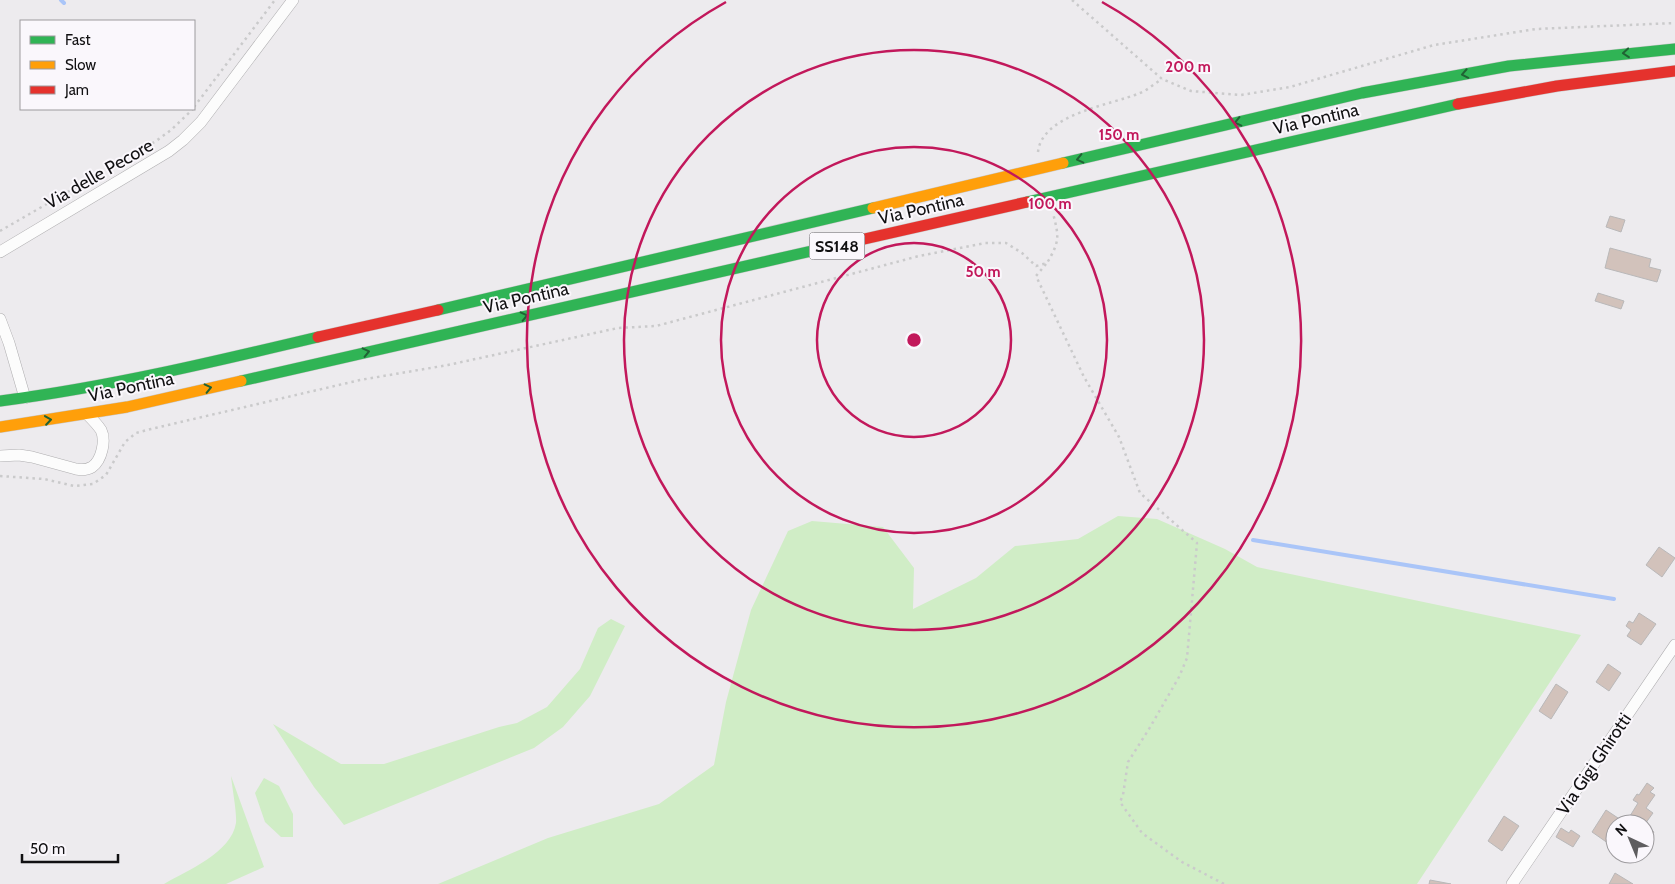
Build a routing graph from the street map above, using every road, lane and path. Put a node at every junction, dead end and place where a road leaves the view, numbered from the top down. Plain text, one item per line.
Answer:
1 (275, 0) edge
2 (293, 0) edge
3 (1072, 0) edge
4 (1675, 23) edge
5 (1675, 49) edge
6 (1675, 71) edge
7 (1162, 79) junction
8 (195, 105) edge
9 (191, 110) edge
10 (1037, 158) dead end
11 (1051, 206) dead end
12 (0, 232) edge
13 (0, 252) edge
14 (1047, 263) junction
15 (1, 323) edge
16 (25, 398) junction
17 (0, 401) edge
18 (88, 414) junction
19 (0, 427) edge
20 (0, 456) edge
21 (0, 476) edge
22 (1675, 645) edge
23 (1224, 884) edge
24 (1512, 884) edge

1 - 8 path, Via delle Pecore
2 - 13 street
3 - 7 path
4 - 7 path
5 -> 16 highway, Via Pontina / SS148
18 -> 6 highway, Via Pontina / SS148
7 - 10 path
9 - 12 path, Via delle Pecore
11 - 14 path
14 - 21 path
14 - 23 path
15 - 16 street
16 - 17 highway, Via Pontina / SS148
19 -> 18 highway, Via Pontina / SS148
18 - 20 street
22 - 24 street, Via Gigi Ghirotti

